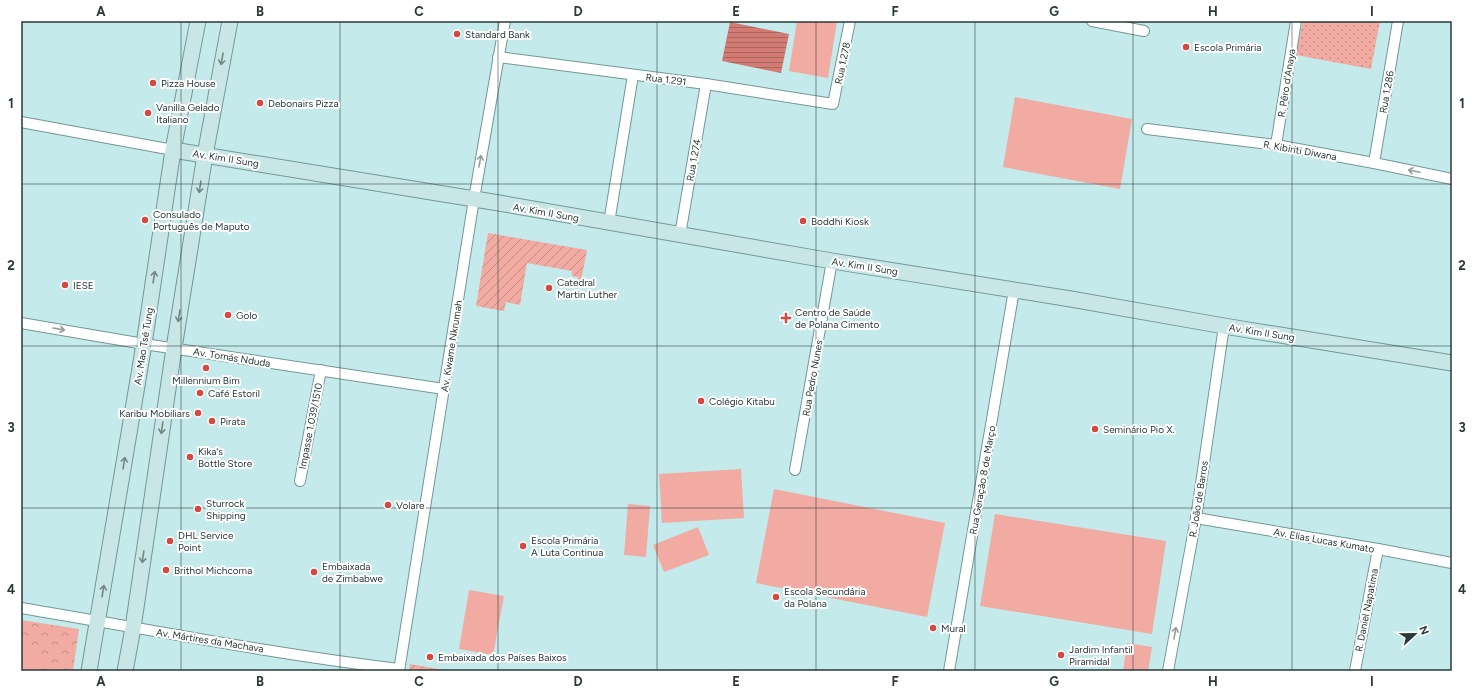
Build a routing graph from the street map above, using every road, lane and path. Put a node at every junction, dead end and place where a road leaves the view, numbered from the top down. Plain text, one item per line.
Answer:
1 (198, 21) edge
2 (230, 21) edge
3 (505, 21) edge
4 (850, 21) edge
5 (1092, 21) edge
6 (1296, 21) edge
7 (1398, 21) edge
8 (1144, 31) dead end
9 (498, 57) junction
10 (633, 75) junction
11 (706, 84) junction
12 (833, 104) joint
13 (21, 122) edge
14 (1147, 129) dead end
15 (1276, 145) junction
16 (173, 150) junction
17 (205, 155) junction
18 (1374, 162) junction
19 (1452, 179) edge
20 (474, 199) junction
21 (610, 223) junction
22 (680, 235) junction
23 (832, 261) junction
24 (1014, 290) junction
25 (1071, 299) joint
26 (21, 323) edge
27 (1224, 326) junction
28 (144, 344) junction
29 (174, 348) junction
30 (1452, 363) edge
31 (321, 370) junction
32 (444, 389) junction
33 (795, 470) dead end
34 (300, 481) dead end
35 (1196, 518) junction
36 (1378, 549) junction
37 (1452, 563) edge
38 (21, 608) edge
39 (98, 621) junction
40 (133, 628) junction
41 (399, 670) edge
42 (89, 671) edge
43 (125, 671) edge
44 (949, 671) edge
45 (1168, 671) edge
46 (1355, 671) edge

1 - 16 main road, Av. Mao Tsé Tung
2 -> 17 main road
3 - 9 street, Av. Kwame Nkrumah
4 - 12 street, Rua 1.278
5 - 8 street
6 - 15 street, R. Pêro d'Anaya
7 - 18 street, Rua 1.286
9 - 10 street, Rua 1.291
20 -> 9 street, Av. Kwame Nkrumah
10 - 11 street, Rua 1.291
10 - 21 street
11 - 12 street, Rua 1.291
11 - 22 street, Rua 1.274
13 - 16 street, Av. Kim II Sung
14 - 15 street, R. Kibiriti Diwana
15 - 18 street, R. Kibiriti Diwana
16 - 17 main road, Av. Kim II Sung
28 -> 16 main road, Av. Mao Tsé Tung
17 - 20 main road, Av. Kim II Sung
17 -> 29 main road
19 -> 18 street, R. Kibiriti Diwana
20 - 21 main road, Av. Kim II Sung
20 - 32 street, Av. Kwame Nkrumah
21 - 22 main road, Av. Kim II Sung
22 - 23 main road, Av. Kim II Sung
23 - 24 main road, Av. Kim II Sung
23 - 33 street, Rua Pedro Nunes
24 - 25 main road, Av. Kim II Sung
24 - 44 street, Rua Geração 8 de Março
25 - 27 main road, Av. Kim Il Sung
26 -> 28 street, Av. Tomás Nduda
27 - 30 main road, Av. Kim Il Sung
27 - 35 street, R. João de Barros
28 - 29 street, Av. Tomás Nduda
39 -> 28 main road, Av. Mao Tsé Tung
29 - 31 street, Av. Tomás Nduda
29 -> 40 main road
31 - 32 street, Av. Tomás Nduda
31 - 34 street, Impasse 1.039/1510
32 - 41 street, Av. Kwame Nkrumah
35 - 36 street, Av. Elias Lucas Kumato
45 -> 35 street, R. João de Barros
36 - 37 street, Av. Elias Lucas Kumato
36 - 46 street, R. Daniel Napatima
38 - 39 street, Av. Mártires da Machava
39 - 40 street, Av. Mártires da Machava
39 - 42 main road, Av. Mao Tsé Tung
40 - 41 street, Av. Mártires da Machava
40 - 43 main road

